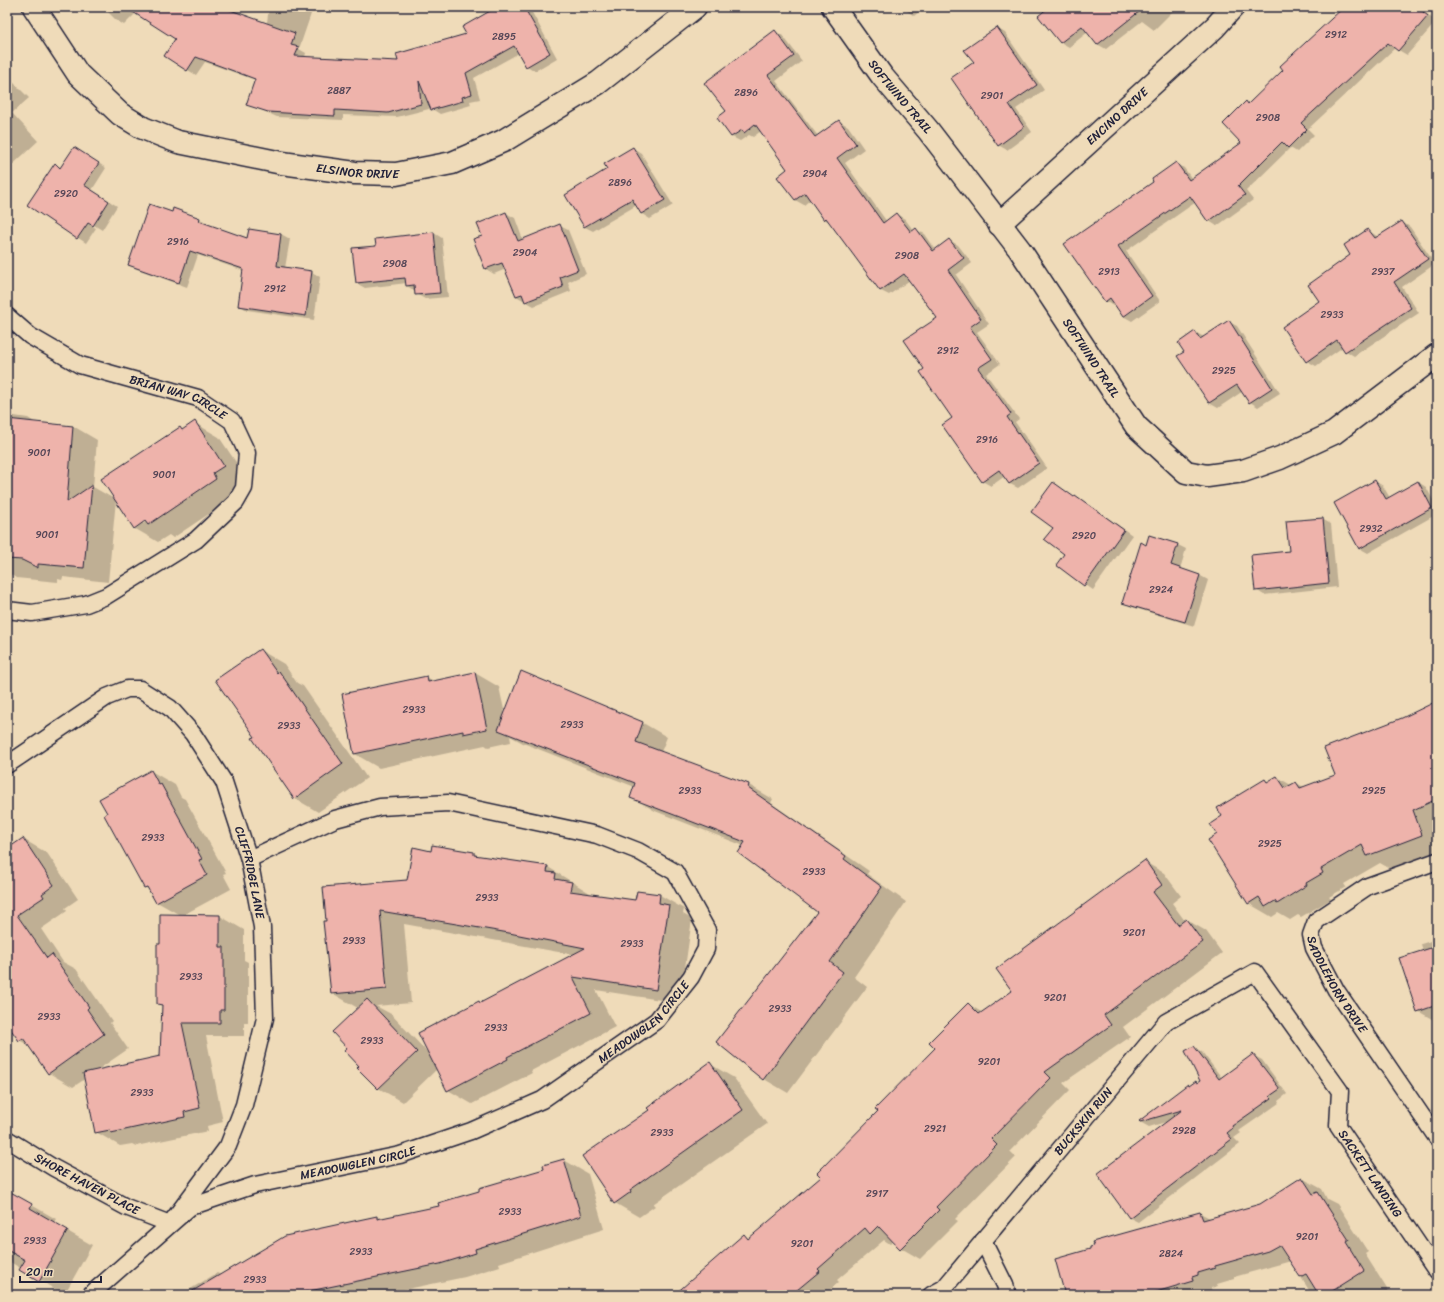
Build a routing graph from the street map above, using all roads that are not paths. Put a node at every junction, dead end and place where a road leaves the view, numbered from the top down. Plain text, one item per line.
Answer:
1 (34, 7) edge
2 (695, 7) edge
3 (833, 7) edge
4 (1233, 7) edge
5 (999, 224) junction
6 (7, 316) edge
7 (1437, 355) edge
8 (7, 610) edge
9 (7, 765) edge
10 (249, 859) junction
11 (1437, 861) edge
12 (1255, 972) joint
13 (1437, 1138) edge
14 (7, 1139) edge
15 (170, 1224) junction
16 (983, 1241) junction
17 (1437, 1272) edge
18 (940, 1292) edge
19 (90, 1295) edge
20 (1008, 1295) edge

1 - 2 street, ELSINOR DRIVE
3 - 5 street, SOFTWIND TRAIL
4 - 5 street, ENCINO DRIVE
5 - 7 street, SOFTWIND TRAIL
6 - 8 lane, BRIAN WAY CIRCLE
9 - 10 lane, CLIFFRIDGE LANE
10 - 15 lane, CLIFFRIDGE LANE
10 - 15 lane, MEADOWGLEN CIRCLE
11 - 13 lane, SADDLEHORN DRIVE
12 - 16 lane, BUCKSKIN RUN
12 - 17 lane, SACKETT LANDING
14 - 15 lane, SHORE HAVEN PLACE
15 - 19 lane, MEADOWGLEN CIRCLE
16 - 18 lane, BUCKSKIN RUN
16 - 20 lane

